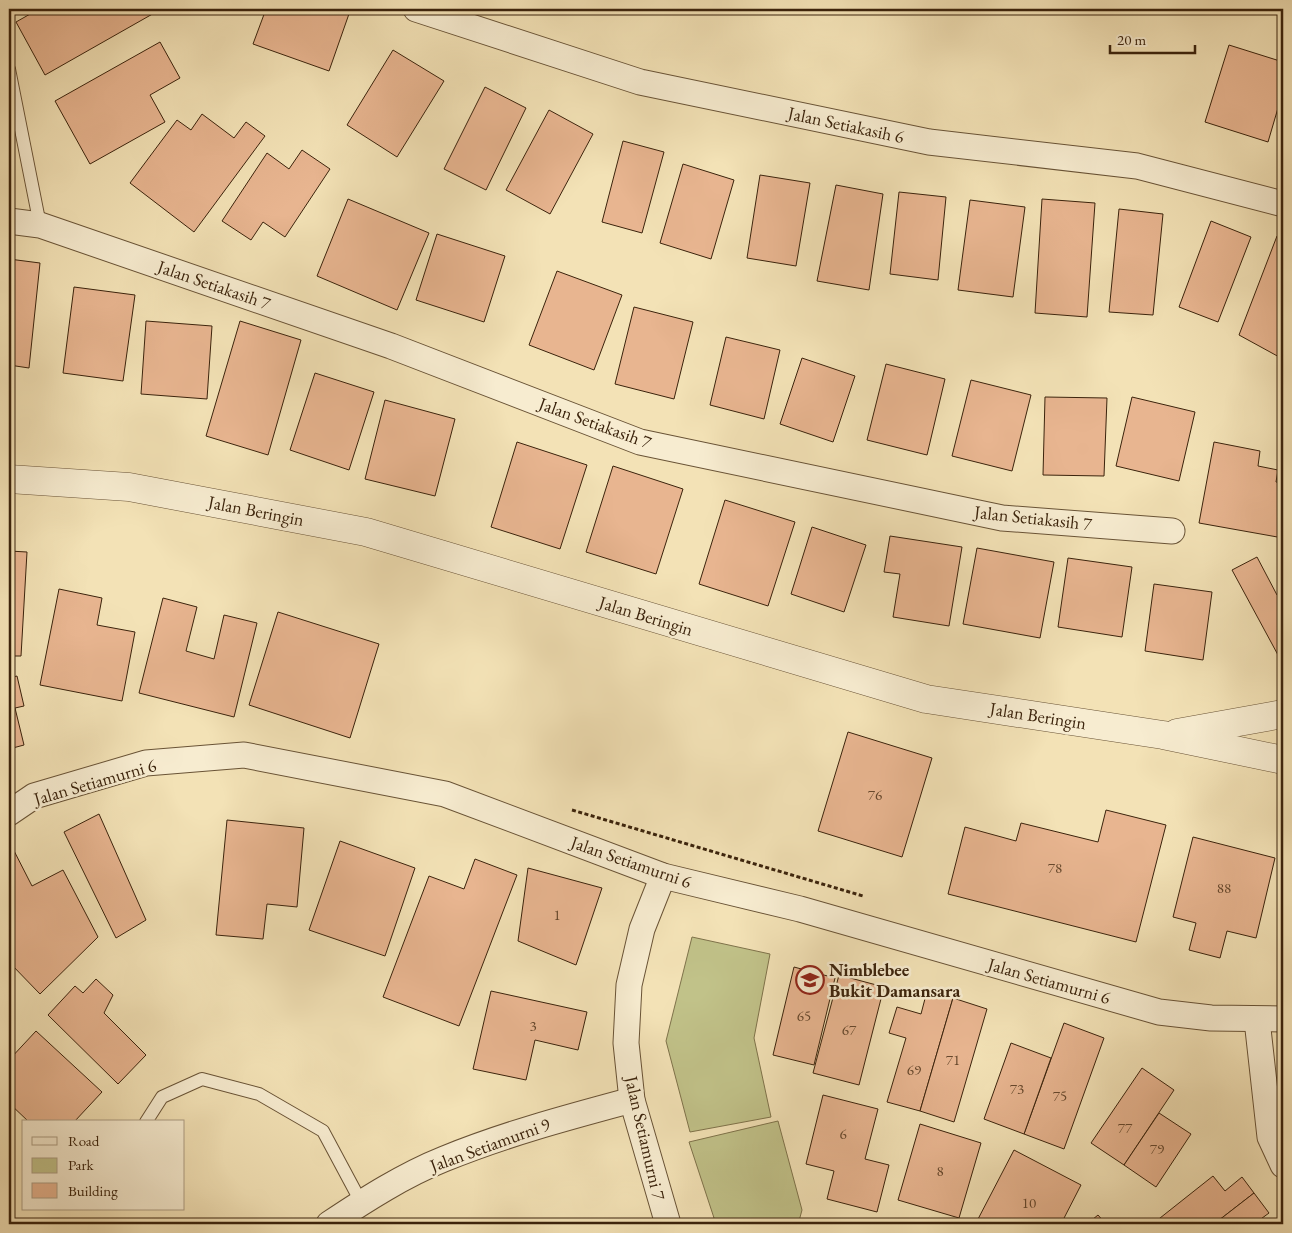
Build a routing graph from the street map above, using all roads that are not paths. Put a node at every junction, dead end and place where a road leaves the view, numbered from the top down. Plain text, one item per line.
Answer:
1 (416, 9) edge
2 (9, 69) edge
3 (1283, 204) edge
4 (9, 222) edge
5 (40, 225) junction
6 (9, 480) edge
7 (1172, 531) dead end
8 (1283, 714) edge
9 (1163, 735) junction
10 (1283, 760) edge
11 (9, 813) edge
12 (663, 876) junction
13 (1283, 1019) edge
14 (1257, 1020) junction
15 (632, 1100) junction
16 (147, 1120) edge
17 (1283, 1165) edge
18 (361, 1202) junction
19 (329, 1224) edge
20 (668, 1224) edge

1 - 3 street, Jalan Setiakasih 6
2 - 5 lane
4 - 5 street, Jalan Setiakasih 7
5 - 7 street, Jalan Setiakasih 7
6 - 9 street, Jalan Beringin
8 - 9 street
9 - 10 street, Jalan Beringin
11 - 12 street, Jalan Setiamurni 6
12 - 14 street, Jalan Setiamurni 6
12 - 15 street, Jalan Setiamurni 7
13 - 14 street, Jalan Setiamurni 6
14 - 17 street
15 - 18 street, Jalan Setiamurni 9
15 - 20 street, Jalan Setiamurni 7
16 - 18 lane
18 - 19 street, Jalan Setiamurni 9

